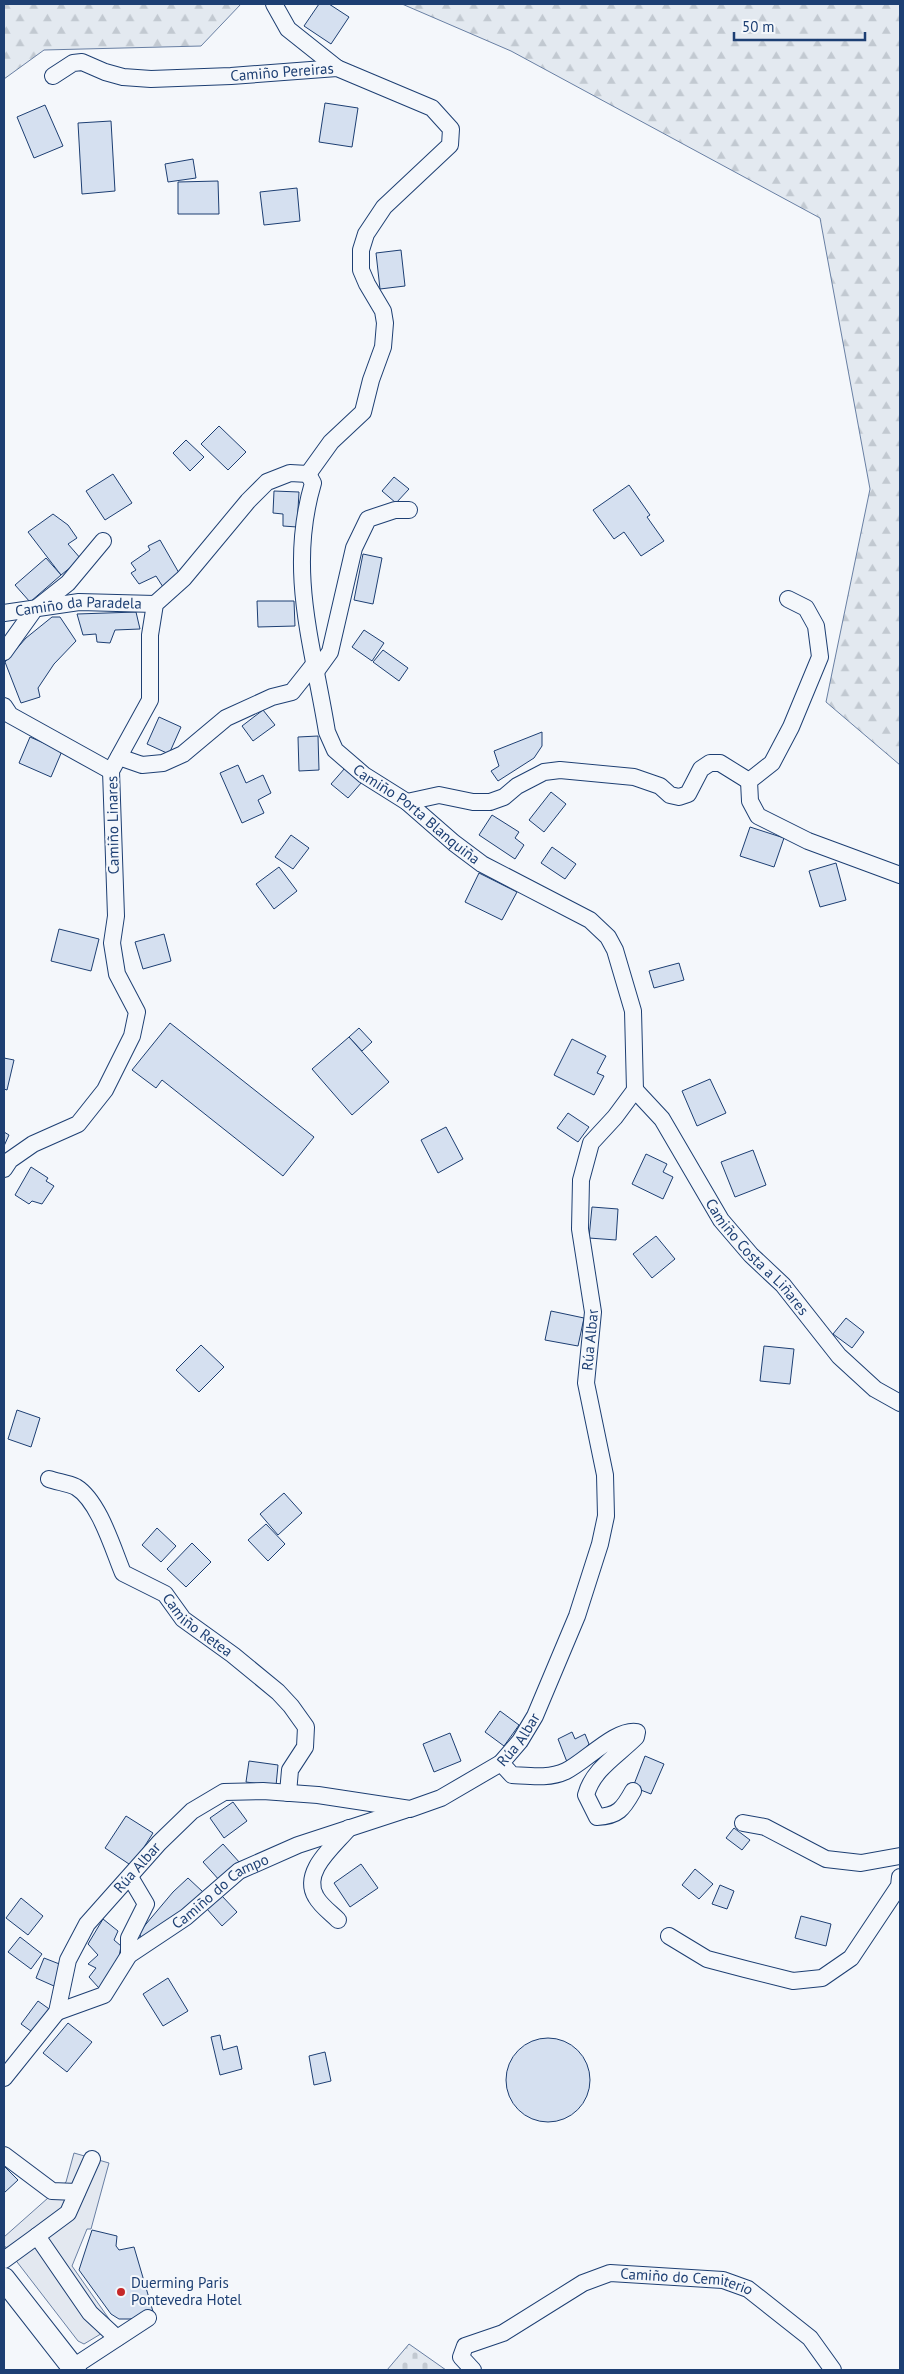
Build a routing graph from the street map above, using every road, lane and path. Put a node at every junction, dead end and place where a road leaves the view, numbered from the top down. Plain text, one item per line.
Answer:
1 (274, 4) edge
2 (337, 68) junction
3 (53, 76) dead end
4 (308, 474) junction
5 (409, 510) dead end
6 (102, 541) dead end
7 (788, 599) dead end
8 (155, 604) junction
9 (34, 610) junction
10 (4, 612) edge
11 (4, 652) edge
12 (316, 666) junction
13 (4, 706) edge
14 (115, 764) junction
15 (749, 781) junction
16 (407, 802) junction
17 (900, 875) edge
18 (635, 1090) junction
19 (4, 1169) edge
20 (900, 1403) edge
21 (49, 1479) dead end
22 (501, 1764) junction
23 (633, 1791) dead end
24 (288, 1793) junction
25 (410, 1809) junction
26 (743, 1823) dead end
27 (349, 1828) junction
28 (900, 1856) edge
29 (130, 1877) junction
30 (900, 1878) edge
31 (338, 1920) dead end
32 (669, 1936) dead end
33 (128, 1955) junction
34 (57, 2012) junction
35 (4, 2078) edge
36 (4, 2155) edge
37 (92, 2159) dead end
38 (77, 2192) junction
39 (37, 2236) junction
40 (4, 2260) edge
41 (4, 2278) edge
42 (148, 2318) dead end
43 (117, 2338) junction
44 (74, 2369) edge
45 (474, 2370) edge
46 (833, 2370) edge

1 - 2 street
2 - 3 street, Camiño Pereiras
2 - 4 street, Camiño Pereiras
4 - 8 street
4 - 12 street, Camiño Porta Blanquiña
5 - 12 street
6 - 9 street
7 - 15 street
8 - 9 street, Camiño da Paradela
8 - 14 street, Camiño Linares
9 - 10 street, Camiño da Paradela
9 - 11 street
12 - 14 street
12 - 16 street, Camiño Porta Blanquiña
13 - 14 street
14 - 19 street, Camiño Linares
15 - 16 street
15 - 17 street
16 - 18 street, Camiño Porta Blanquiña
18 - 20 street, Camiño Costa a Liñares
18 - 22 street, Rúa Albar
21 - 24 street, Camiño Retea
22 - 23 street
22 - 25 street, Rúa Albar
24 - 25 street, Rúa Albar
24 - 29 street, Rúa Albar
25 - 27 street, Camiño do Campo
26 - 28 street
27 - 31 street
27 - 33 street, Camiño do Campo
29 - 33 street
29 - 34 street, Rúa Albar
30 - 32 street
33 - 34 street, Camiño do Campo
34 - 35 street, Rúa Albar
36 - 38 street
37 - 38 street
38 - 39 street
39 - 40 street
39 - 43 street
41 - 44 main road
42 - 43 street
43 - 44 street
45 - 46 street, Camiño do Cemiterio

